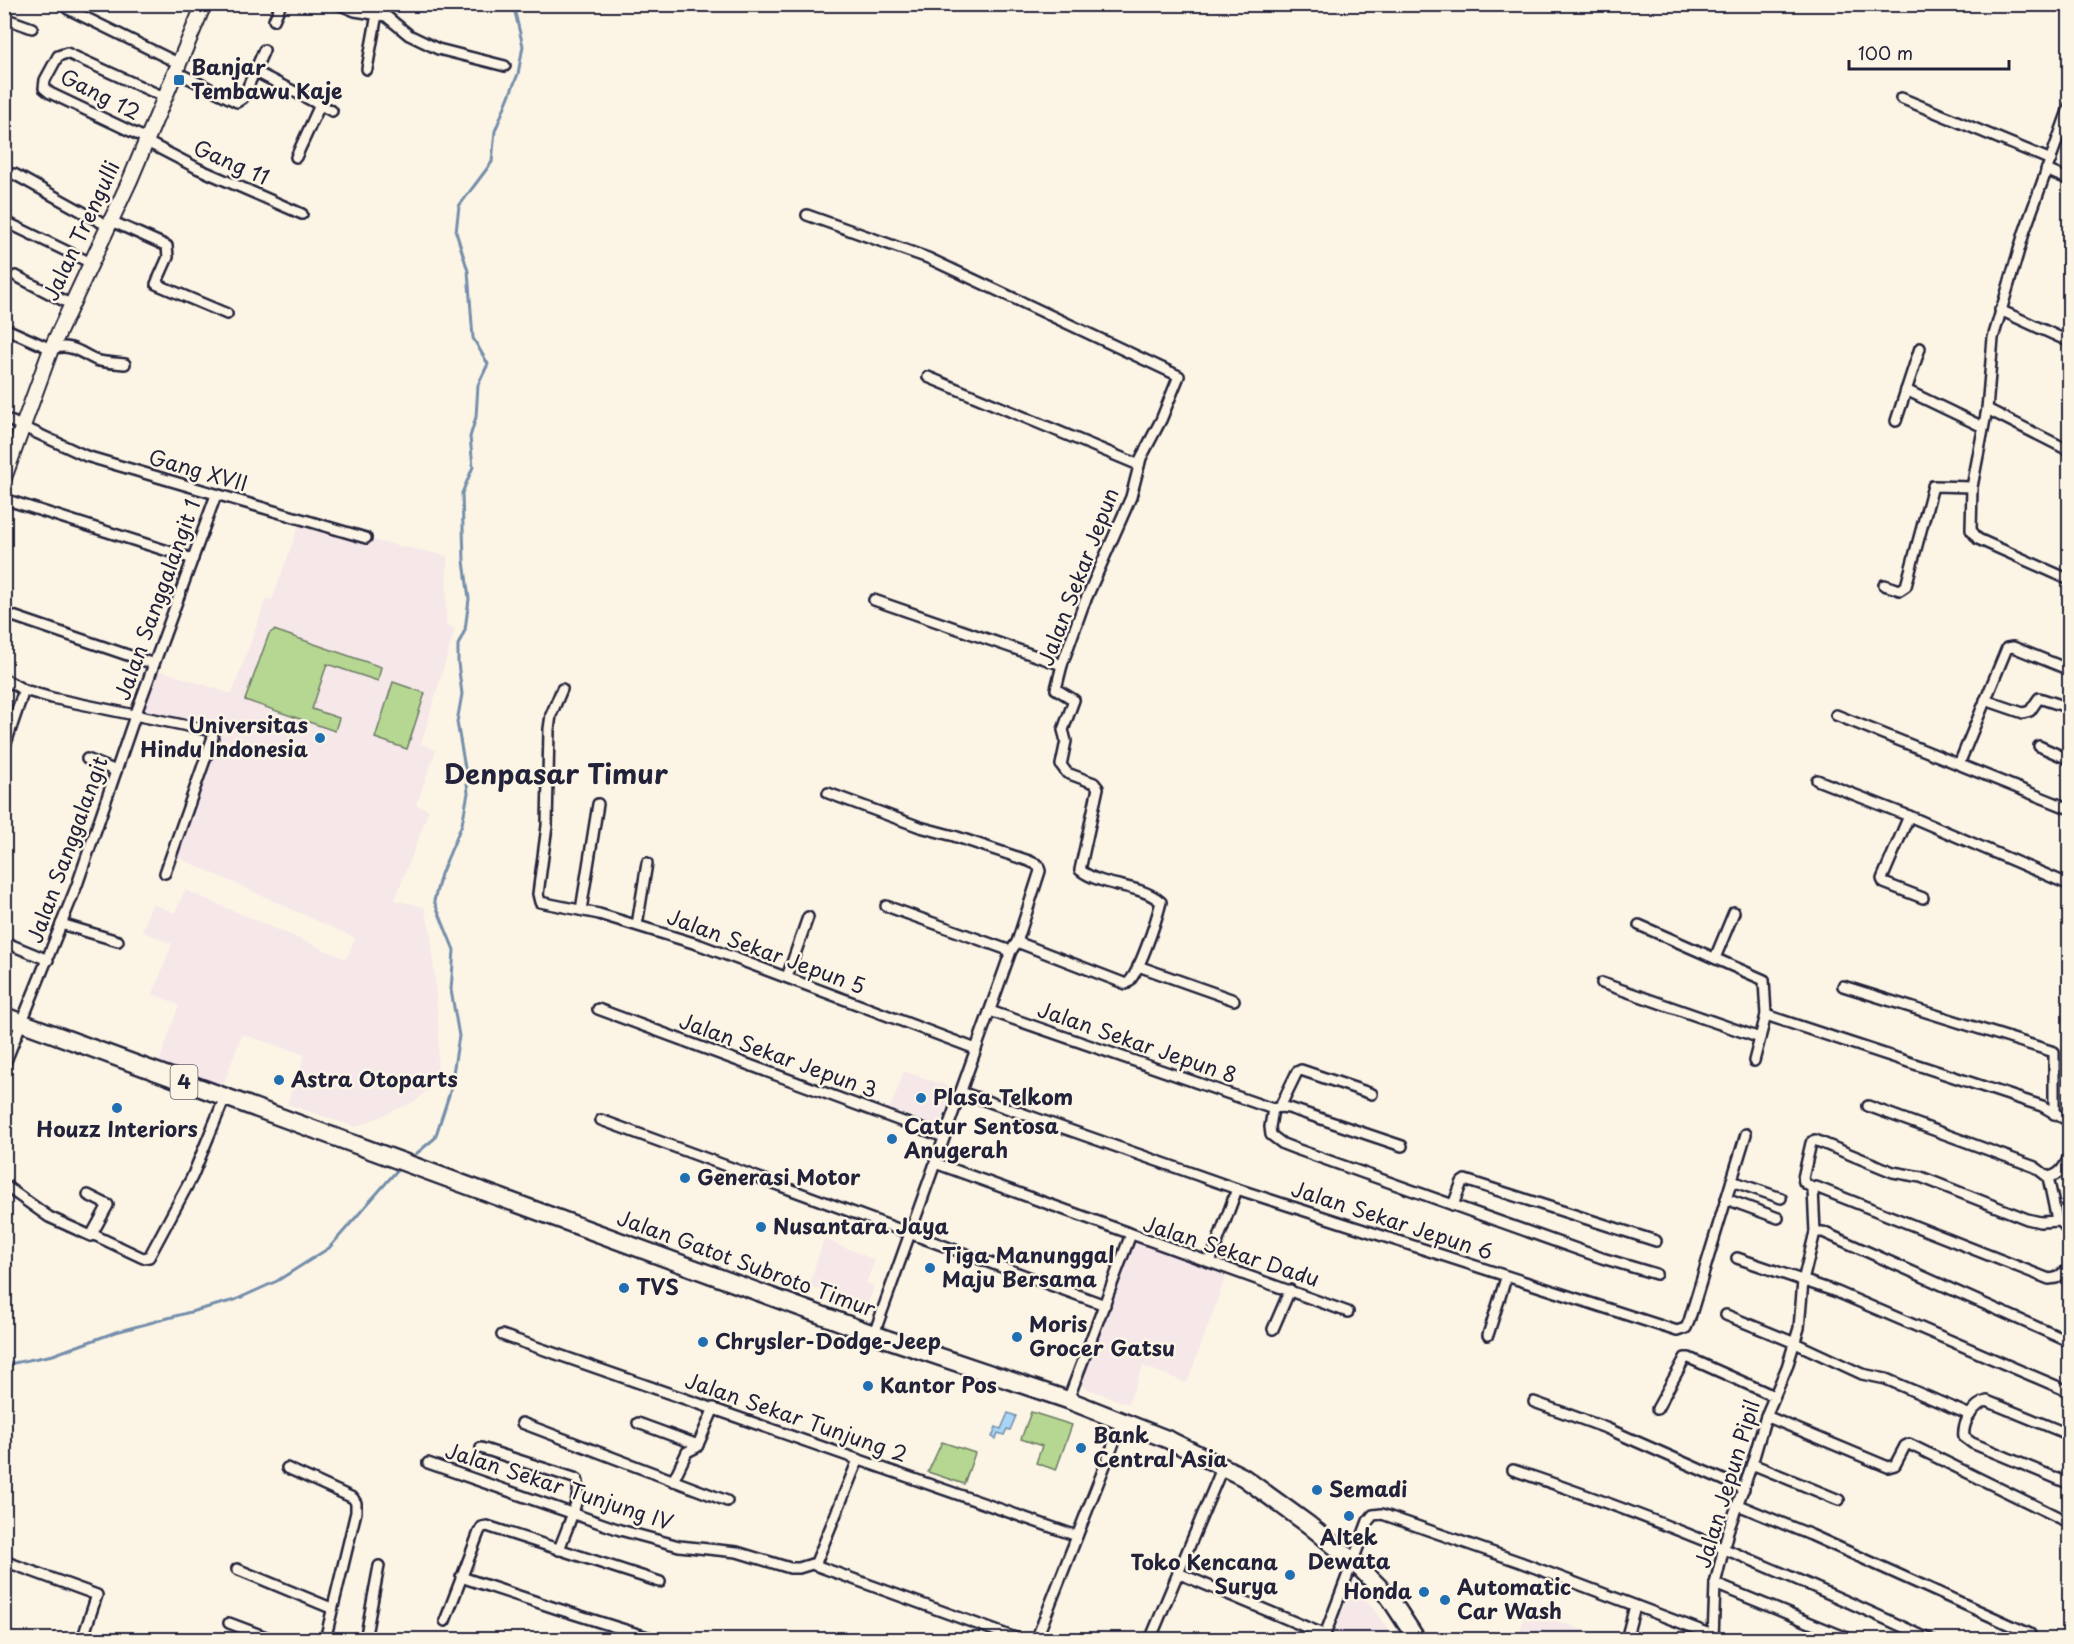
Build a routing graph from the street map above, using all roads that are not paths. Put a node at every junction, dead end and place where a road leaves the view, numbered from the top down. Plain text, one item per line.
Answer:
1 (204, 4) edge
2 (281, 4) edge
3 (338, 4) edge
4 (68, 9) dead end
5 (377, 14) junction
6 (4, 18) edge
7 (274, 20) dead end
8 (32, 28) dead end
9 (264, 50) dead end
10 (505, 66) dead end
11 (178, 68) junction
12 (367, 69) dead end
13 (254, 71) junction
14 (164, 97) junction
15 (1901, 98) dead end
16 (320, 105) junction
17 (2070, 105) edge
18 (332, 111) dead end
19 (146, 140) junction
20 (296, 157) dead end
21 (2051, 160) junction
22 (2046, 170) junction
23 (14, 174) dead end
24 (2070, 180) edge
25 (302, 214) dead end
26 (807, 215) dead end
27 (4, 221) edge
28 (109, 223) junction
29 (91, 263) junction
30 (16, 276) dead end
31 (72, 305) junction
32 (2000, 310) junction
33 (227, 314) dead end
34 (4, 328) edge
35 (2070, 342) edge
36 (1920, 348) dead end
37 (51, 349) junction
38 (125, 364) dead end
39 (928, 377) dead end
40 (1906, 390) junction
41 (1987, 409) junction
42 (4, 418) edge
43 (1896, 421) dead end
44 (24, 427) junction
45 (1983, 427) junction
46 (2070, 451) edge
47 (1139, 465) junction
48 (4, 478) edge
49 (1972, 487) junction
50 (216, 495) junction
51 (4, 499) edge
52 (366, 538) dead end
53 (193, 559) junction
54 (2070, 580) edge
55 (1884, 585) dead end
56 (874, 600) dead end
57 (4, 613) edge
58 (154, 664) junction
59 (1062, 665) junction
60 (2070, 670) edge
61 (4, 679) edge
62 (562, 689) dead end
63 (24, 690) junction
64 (1985, 699) junction
65 (2070, 708) edge
66 (135, 716) junction
67 (1836, 716) dead end
68 (2039, 746) dead end
69 (4, 749) edge
70 (87, 759) dead end
71 (2070, 760) edge
72 (1959, 764) junction
73 (116, 771) junction
74 (1817, 780) dead end
75 (828, 793) dead end
76 (598, 804) dead end
77 (2070, 809) edge
78 (1909, 816) junction
79 (646, 863) dead end
80 (165, 873) dead end
81 (2070, 885) edge
82 (1923, 898) dead end
83 (886, 906) dead end
84 (581, 909) junction
85 (1734, 912) dead end
86 (808, 917) dead end
87 (61, 924) junction
88 (637, 925) junction
89 (1640, 925) dead end
90 (118, 941) dead end
91 (4, 942) edge
92 (1017, 942) junction
93 (1011, 951) junction
94 (1715, 958) junction
95 (48, 960) junction
96 (1138, 966) junction
97 (787, 977) junction
98 (1602, 983) dead end
99 (1843, 986) dead end
100 (1234, 1000) dead end
101 (598, 1009) dead end
102 (990, 1011) junction
103 (1766, 1015) junction
104 (4, 1016) edge
105 (22, 1025) junction
106 (1760, 1038) junction
107 (976, 1048) junction
108 (1754, 1061) dead end
109 (4, 1066) edge
110 (961, 1092) junction
111 (1372, 1095) dead end
112 (225, 1097) junction
113 (1868, 1106) dead end
114 (1276, 1108) junction
115 (2054, 1114) junction
116 (601, 1120) dead end
117 (2070, 1122) edge
118 (1746, 1134) dead end
119 (944, 1137) junction
120 (1402, 1146) dead end
121 (2070, 1155) edge
122 (935, 1163) junction
123 (2048, 1177) junction
124 (1732, 1181) junction
125 (4, 1185) edge
126 (1238, 1189) junction
127 (1813, 1189) junction
128 (88, 1195) dead end
129 (1781, 1198) dead end
130 (1726, 1199) junction
131 (1453, 1205) junction
132 (1778, 1218) dead end
133 (2056, 1220) junction
134 (910, 1232) junction
135 (1815, 1232) junction
136 (92, 1234) junction
137 (1131, 1234) junction
138 (2070, 1237) edge
139 (1656, 1240) dead end
140 (1737, 1258) dead end
141 (1210, 1262) junction
142 (2070, 1268) edge
143 (1656, 1274) dead end
144 (1506, 1278) junction
145 (1803, 1281) junction
146 (1290, 1290) junction
147 (1105, 1305) junction
148 (1348, 1312) dead end
149 (1726, 1315) dead end
150 (1273, 1329) dead end
151 (874, 1334) junction
152 (502, 1335) dead end
153 (1488, 1335) dead end
154 (1795, 1342) junction
155 (2070, 1342) edge
156 (2070, 1392) edge
157 (1774, 1396) junction
158 (1068, 1400) junction
159 (1534, 1402) dead end
160 (714, 1408) junction
161 (1658, 1409) dead end
162 (1970, 1415) junction
163 (1766, 1416) junction
164 (1123, 1420) junction
165 (522, 1423) dead end
166 (638, 1423) dead end
167 (2070, 1435) edge
168 (698, 1445) junction
169 (481, 1448) dead end
170 (858, 1460) junction
171 (428, 1463) dead end
172 (1752, 1464) junction
173 (1223, 1466) junction
174 (287, 1468) dead end
175 (1513, 1470) dead end
176 (673, 1481) junction
177 (2070, 1484) edge
178 (1744, 1489) junction
179 (1839, 1500) dead end
180 (727, 1501) dead end
181 (1738, 1505) junction
182 (572, 1514) junction
183 (2064, 1520) dead end
184 (1077, 1536) junction
185 (1724, 1548) junction
186 (559, 1550) junction
187 (4, 1561) edge
188 (1354, 1562) junction
189 (815, 1565) junction
190 (379, 1566) dead end
191 (237, 1569) dead end
192 (1178, 1573) junction
193 (462, 1577) junction
194 (660, 1582) dead end
195 (1716, 1584) junction
196 (1635, 1606) junction
197 (331, 1608) junction
198 (445, 1621) dead end
199 (229, 1623) dead end
200 (2030, 1634) dead end
201 (1324, 1637) edge
202 (1713, 1637) edge
203 (82, 1640) edge
204 (274, 1640) edge
205 (324, 1640) edge
206 (365, 1640) edge
207 (657, 1640) edge
208 (1021, 1640) edge
209 (1036, 1640) edge
210 (1150, 1640) edge
211 (1417, 1640) edge
212 (1626, 1640) edge
213 (1852, 1640) edge
214 (1931, 1640) edge

1 - 11 main road, Jalan Trengulli
2 - 7 street
3 - 5 street
4 - 11 street
5 - 10 street
5 - 12 street
6 - 8 street
9 - 13 street
11 - 13 street
11 - 14 main road, Jalan Trengulli
13 - 16 street
14 - 19 main road, Jalan Trengulli
14 - 19 street, Gang 12
15 - 21 street
16 - 18 street
16 - 20 street
17 - 21 street
19 - 25 street, Gang 11
19 - 28 main road, Jalan Trengulli
21 - 22 street
22 - 24 street
22 - 32 street
23 - 28 street
26 - 47 street, Jalan Sekar Jepun
27 - 29 street
28 - 29 main road, Jalan Trengulli
28 - 33 street
29 - 31 main road, Jalan Trengulli
30 - 31 street
31 - 37 main road, Jalan Trengulli
32 - 35 street
32 - 41 street
34 - 37 street
36 - 40 street
37 - 38 street
37 - 44 main road, Jalan Trengulli
39 - 47 street
40 - 43 street
40 - 45 street
41 - 45 street
41 - 46 street
42 - 44 street, Gang XVII
44 - 48 main road, Jalan Trengulli
44 - 50 street, Gang XVII
45 - 49 street
47 - 59 street, Jalan Sekar Jepun
49 - 54 street
49 - 55 street
50 - 52 street, Gang XVII
50 - 53 street, Jalan Sanggalangit 1
51 - 53 street
53 - 58 street, Jalan Sanggalangit 1
56 - 59 street
57 - 58 street
58 - 66 street, Jalan Sanggalangit 1
59 - 96 street, Jalan Sekar Jepun
60 - 64 street
61 - 63 street
62 - 84 street, Jalan Sekar Jepun 5
63 - 66 street
63 - 69 street
64 - 65 street
64 - 72 street
66 - 73 street, Jalan Sanggalangit
66 - 80 street
67 - 72 street
68 - 71 street
70 - 73 street
72 - 77 street
73 - 87 street, Jalan Sanggalangit
74 - 78 street
75 - 92 street
76 - 84 street
78 - 81 street
78 - 82 street
79 - 88 street
83 - 93 street
84 - 88 street, Jalan Sekar Jepun 5
85 - 94 street
86 - 97 street
87 - 90 street
87 - 95 street, Jalan Sanggalangit
88 - 97 street, Jalan Sekar Jepun 5
89 - 94 street
91 - 95 street
92 - 93 street
92 - 96 street, Jalan Sekar Jepun
93 - 102 street
94 - 103 street
95 - 105 street, Jalan Sanggalangit
96 - 100 street
97 - 107 street, Jalan Sekar Jepun 5
98 - 106 street
99 - 115 street
101 - 119 street, Jalan Sekar Jepun 3
102 - 107 street
102 - 114 street, Jalan Sekar Jepun 8
103 - 106 street
103 - 115 street
104 - 105 highway, Jalan Gatot Subroto Timur / 4
105 - 109 street, Jalan Sanggalangit
105 - 112 highway, Jalan Gatot Subroto Timur / 4
106 - 108 street
107 - 110 street
110 - 119 street
110 - 126 street, Jalan Sekar Jepun 6
111 - 114 street
112 - 136 street
112 - 151 highway, Jalan Gatot Subroto Timur / 4
113 - 123 street
114 - 120 street, Jalan Sekar Jepun 8
114 - 131 street
115 - 117 street
116 - 134 street
118 - 124 street, Jalan Sekar Jepun 6
119 - 122 street
121 - 123 street
122 - 134 street
122 - 137 street
123 - 133 street
124 - 129 street
124 - 130 street, Jalan Sekar Jepun 6
125 - 136 street
126 - 141 street
126 - 144 street, Jalan Sekar Jepun 6
127 - 133 street, Jalan Jepun Pipil
127 - 135 street, Jalan Jepun Pipil
127 - 142 street
128 - 136 street
130 - 132 street
130 - 144 street, Jalan Sekar Jepun 6
131 - 139 street
131 - 143 street
133 - 138 street
134 - 147 street
134 - 151 street
135 - 145 street, Jalan Jepun Pipil
135 - 155 street
137 - 141 street, Jalan Sekar Dadu
137 - 147 street, Jalan Sekar Dadu
140 - 145 street
141 - 146 street, Jalan Sekar Dadu
144 - 153 street
145 - 154 street, Jalan Jepun Pipil
145 - 156 street
146 - 148 street, Jalan Sekar Dadu
146 - 150 street
147 - 158 street, Jalan Sekar Dadu
149 - 154 street
151 - 158 highway, Jalan Gatot Subroto Timur / 4
152 - 160 street, Jalan Sekar Tunjung 2
154 - 157 street, Jalan Jepun Pipil
154 - 162 street
157 - 161 street
157 - 163 street, Jalan Jepun Pipil
158 - 164 highway, Jalan Gatot Subroto Timur / 4
159 - 178 street
160 - 168 street
160 - 170 street, Jalan Sekar Tunjung 2
162 - 167 street
162 - 177 street
163 - 172 street, Jalan Jepun Pipil
163 - 183 street
164 - 173 highway, Jalan Gatot Subroto Timur / 4
164 - 184 street
165 - 176 street
166 - 168 street
168 - 176 street
169 - 182 street
170 - 184 street, Jalan Sekar Tunjung 2
170 - 189 street
171 - 182 street, Jalan Sekar Tunjung IV
172 - 178 street, Jalan Jepun Pipil
172 - 179 street
173 - 188 highway, Jalan Gatot Subroto Timur / 4
173 - 192 street
174 - 197 street
175 - 185 street
176 - 180 street
178 - 181 street, Jalan Jepun Pipil
181 - 185 street, Jalan Jepun Pipil
181 - 200 street
182 - 186 street
182 - 189 street, Jalan Sekar Tunjung IV
184 - 209 street
185 - 195 street, Jalan Jepun Pipil
185 - 214 street
186 - 193 street
186 - 194 street
187 - 203 street
188 - 196 street, Jalan Jepun Pipil
188 - 201 street, Jalan Jepun Pipil
188 - 211 highway, Jalan Gatot Subroto Timur / 4
189 - 208 street, Jalan Sekar Tunjung IV
190 - 206 street
191 - 197 street
192 - 201 street
192 - 210 street
193 - 198 street
193 - 207 street
195 - 202 street, Jalan Jepun Pipil
195 - 213 street
196 - 202 street, Jalan Jepun Pipil
196 - 212 street
197 - 205 street
199 - 204 street

